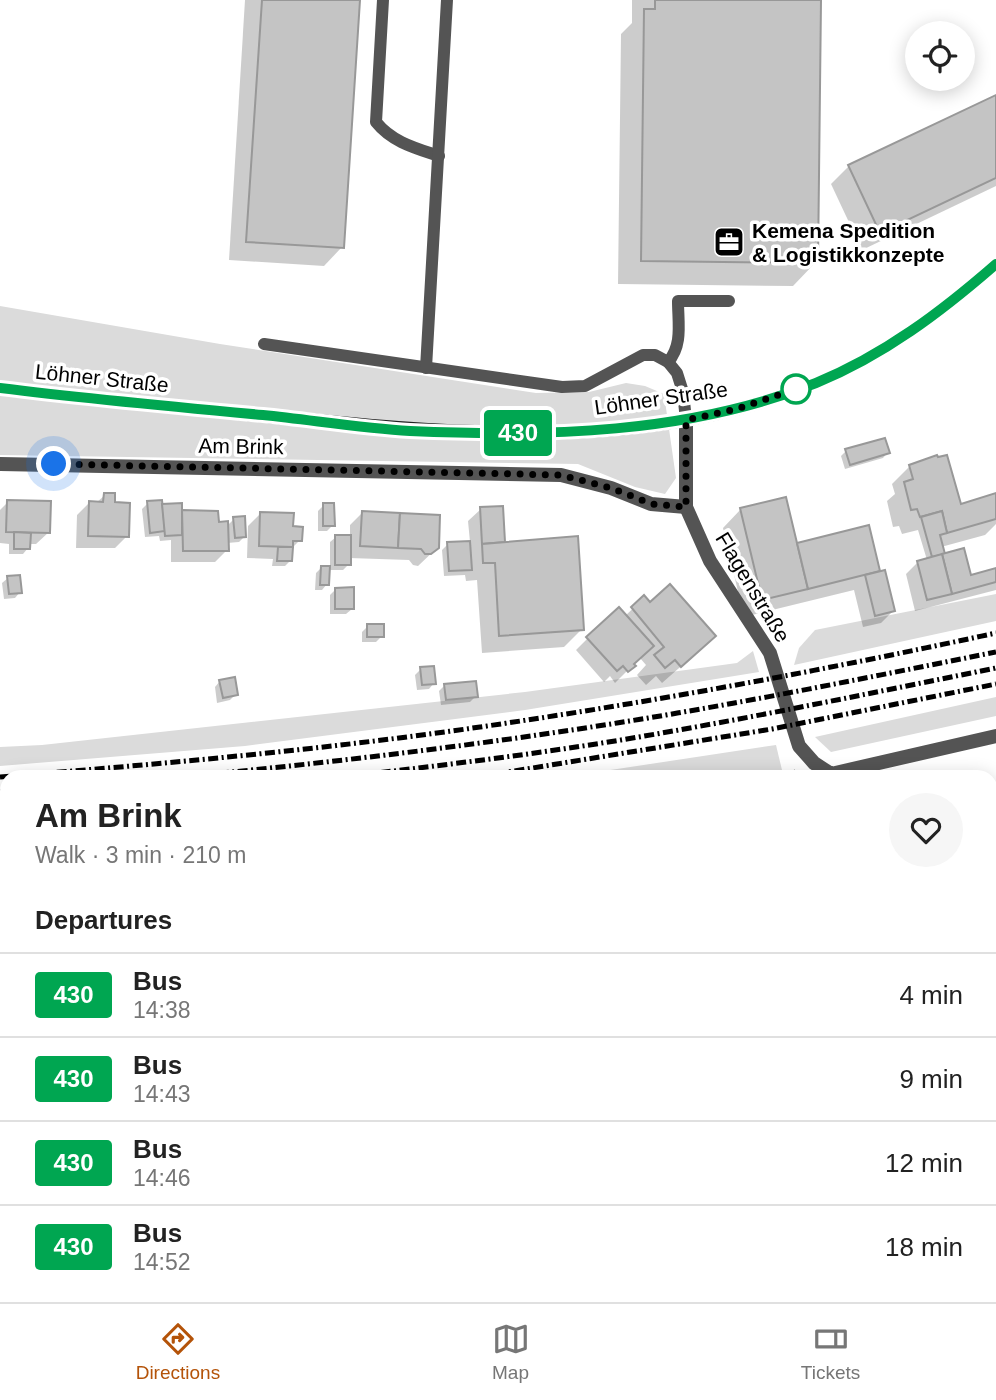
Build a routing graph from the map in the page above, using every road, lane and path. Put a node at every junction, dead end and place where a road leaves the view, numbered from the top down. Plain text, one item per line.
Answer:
1 (383, 0) edge
2 (447, 0) edge
3 (439, 156) junction
4 (996, 264) edge
5 (729, 301) dead end
6 (264, 344) dead end
7 (668, 362) junction
8 (426, 368) junction
9 (0, 388) edge
10 (686, 420) junction
11 (0, 464) edge
12 (686, 507) junction
13 (996, 736) edge
14 (825, 770) edge
15 (848, 770) edge

1 - 3 lane
2 - 3 lane
3 - 8 lane
4 - 10 main road, Löhner Straße
5 - 7 lane
6 - 8 lane
7 - 8 lane
7 - 10 lane, Flagenstraße
9 - 10 main road, Löhner Straße
10 - 12 street, Flagenstraße
11 - 12 street, Am Brink
12 - 14 street, Flagenstraße
13 - 15 street, Flagenstraße

